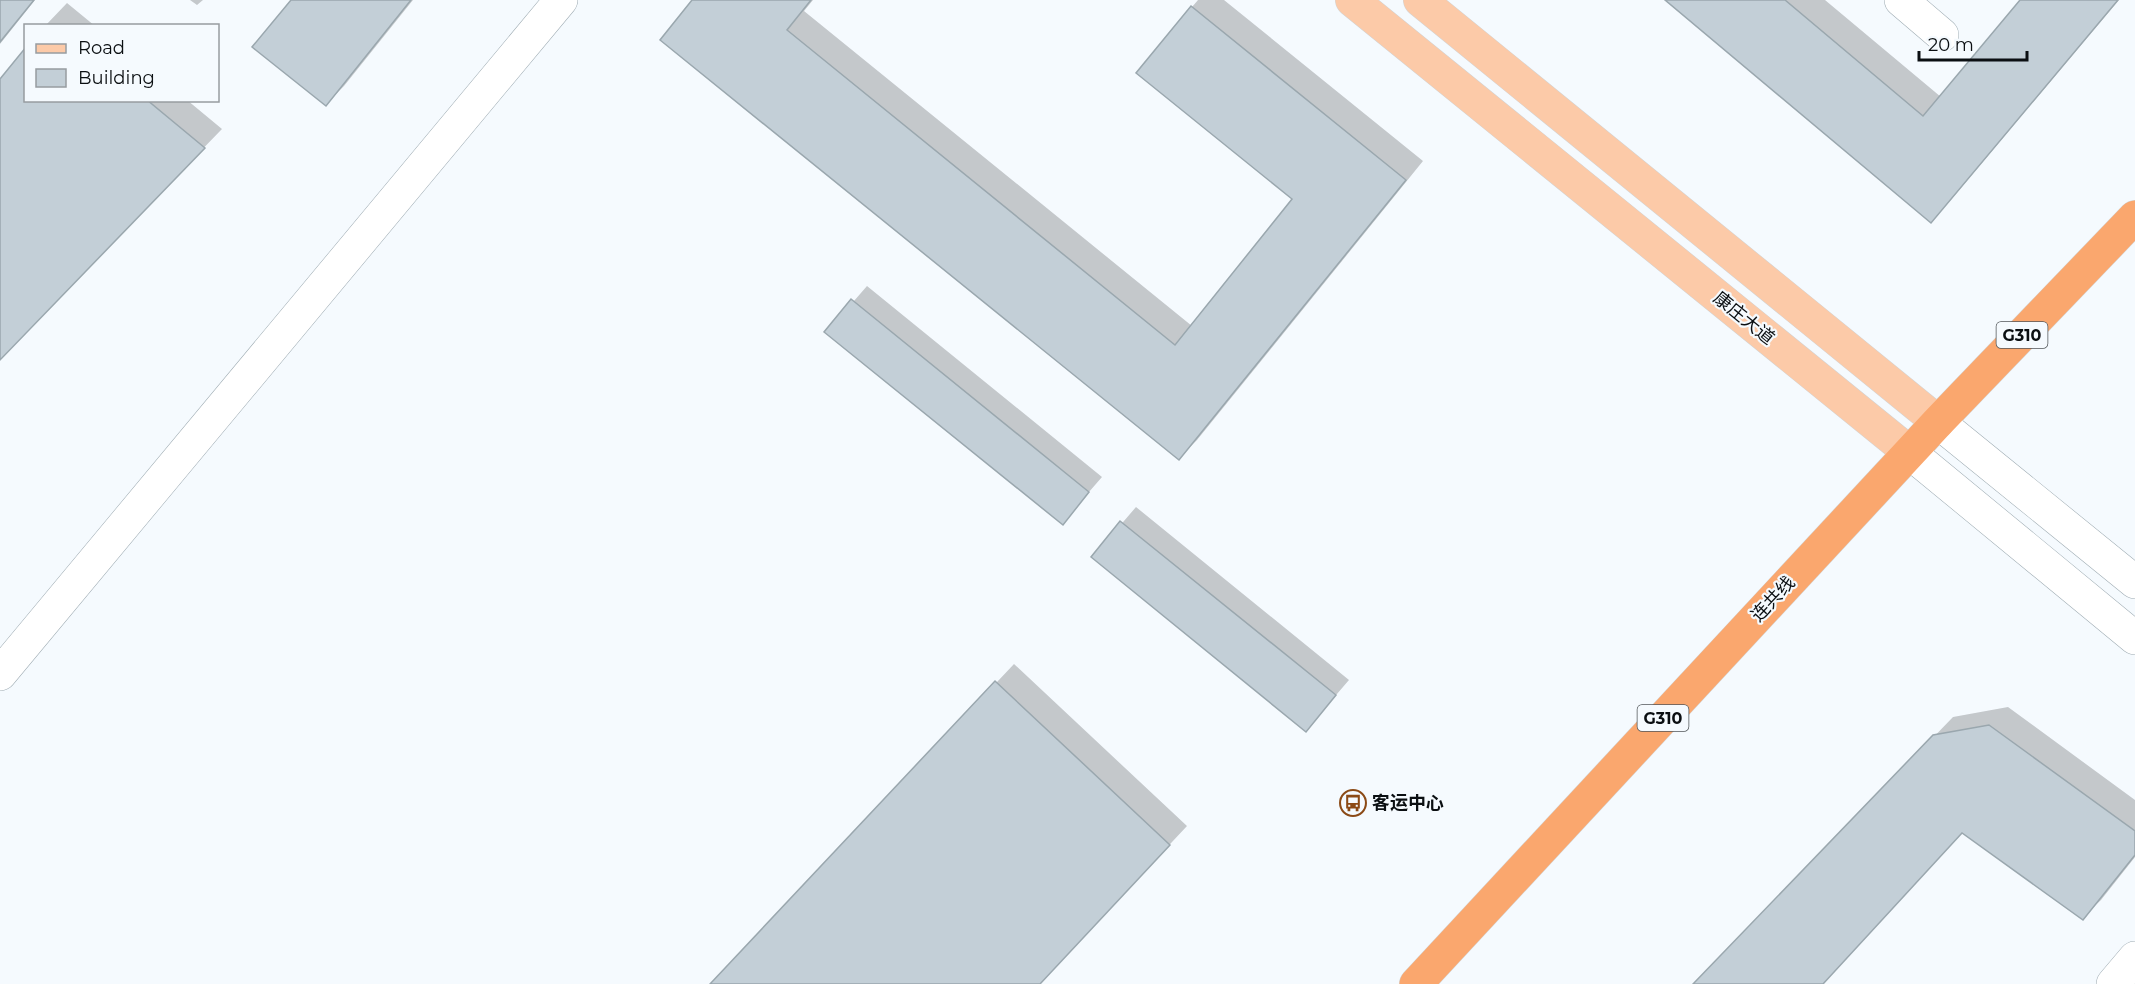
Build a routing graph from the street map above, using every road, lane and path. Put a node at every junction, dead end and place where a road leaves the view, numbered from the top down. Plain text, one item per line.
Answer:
1 (561, 0) edge
2 (1352, 0) edge
3 (1420, 0) edge
4 (1901, 0) edge
5 (1942, 35) dead end
6 (2135, 217) edge
7 (1938, 422) junction
8 (1909, 452) junction
9 (2135, 582) edge
10 (2135, 638) edge
11 (0, 674) edge
12 (2135, 958) edge
13 (1416, 984) edge
14 (2113, 984) edge

1 - 11 street
2 - 8 main road, 康庄大道
3 - 7 main road
4 - 5 street
6 - 7 highway, 连共线 / G310
7 - 8 highway, 连共线 / G310
7 - 9 street
8 - 10 street, 康庄大道
8 - 13 highway, 连共线 / G310
12 - 14 street

